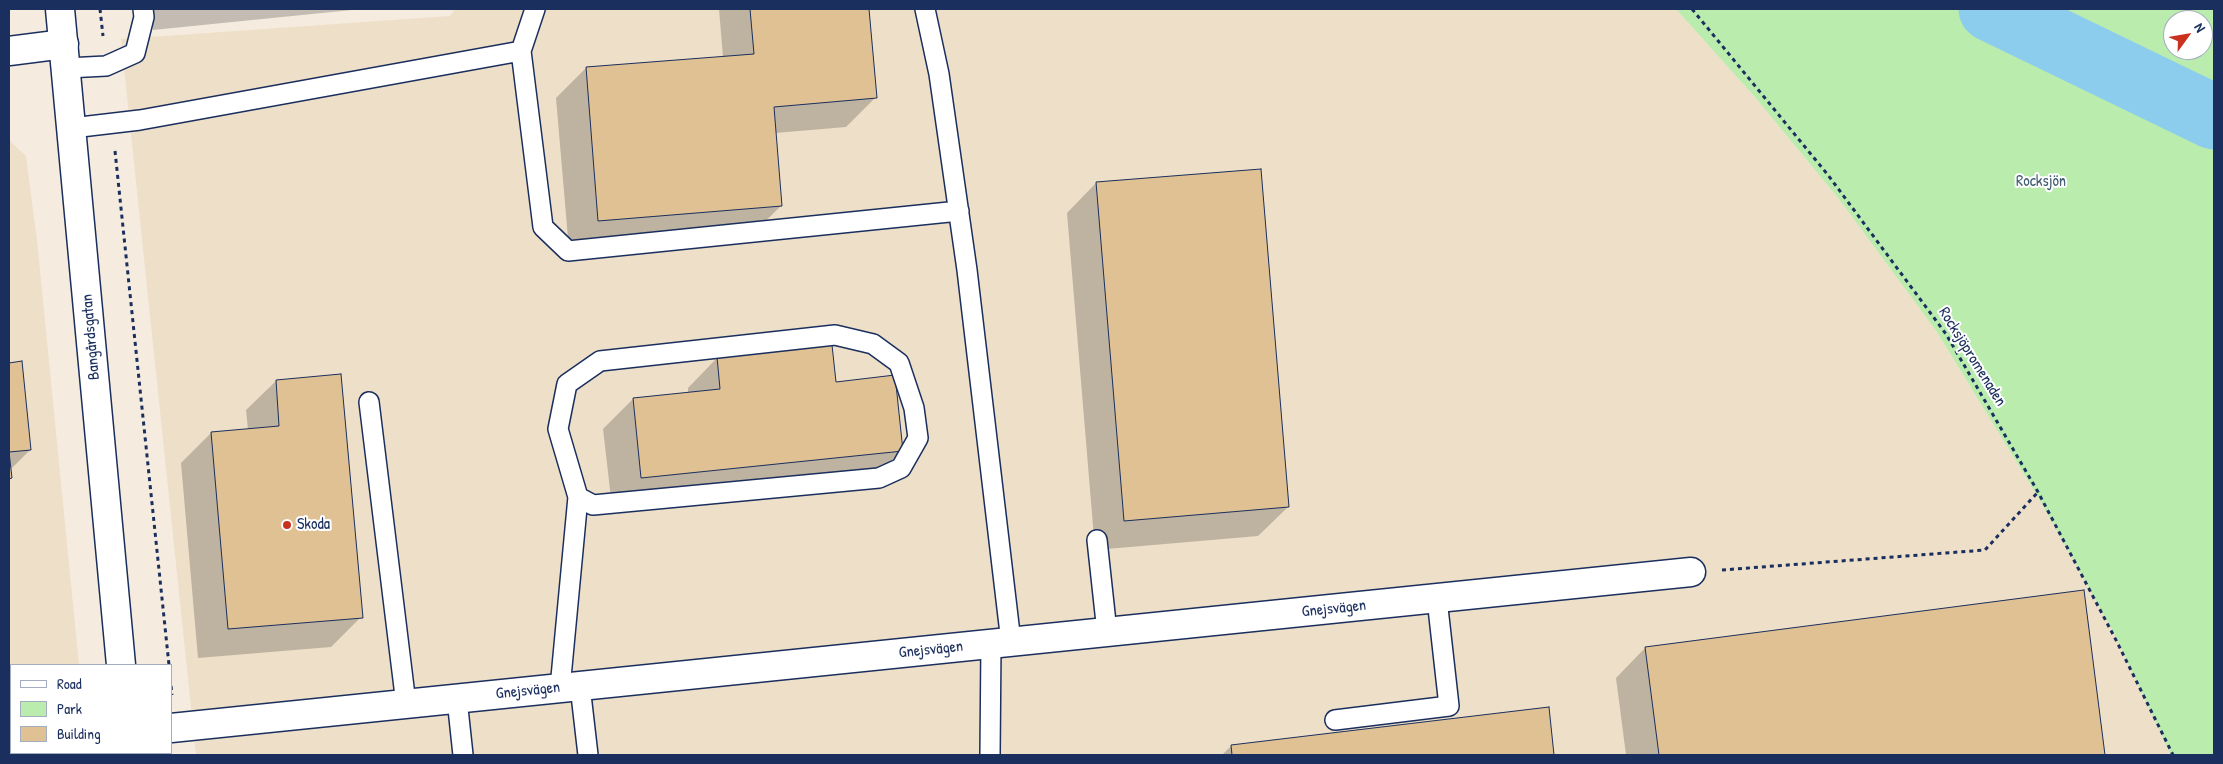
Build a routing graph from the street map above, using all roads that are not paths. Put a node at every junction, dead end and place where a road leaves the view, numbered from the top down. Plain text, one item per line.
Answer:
1 (60, 9) edge
2 (143, 9) edge
3 (535, 9) edge
4 (925, 9) edge
5 (9, 51) edge
6 (521, 51) junction
7 (66, 56) junction
8 (72, 128) junction
9 (958, 211) junction
10 (369, 402) dead end
11 (578, 497) junction
12 (1097, 540) dead end
13 (1691, 572) road end
14 (1437, 598) junction
15 (1107, 632) junction
16 (1001, 643) junction
17 (121, 664) edge
18 (570, 687) junction
19 (457, 699) junction
20 (406, 704) junction
21 (1335, 720) dead end
22 (172, 728) edge
23 (463, 755) edge
24 (588, 755) edge
25 (990, 755) edge

1 - 7 street, Bangårdsgatan
2 - 7 lane
3 - 6 lane
4 - 9 lane
5 - 7 street
6 - 8 lane
6 - 9 lane
7 - 8 street, Bangårdsgatan
8 - 17 street, Bangårdsgatan
9 - 16 lane
10 - 20 lane
11 - 11 lane
11 - 18 lane
12 - 15 lane
13 - 14 street, Gnejsvägen
14 - 15 street, Gnejsvägen
14 - 21 lane
15 - 16 street, Gnejsvägen
16 - 18 street, Gnejsvägen
16 - 25 lane
18 - 19 street, Gnejsvägen
18 - 24 lane
19 - 20 street, Gnejsvägen
19 - 23 lane
20 - 22 street, Gnejsvägen

